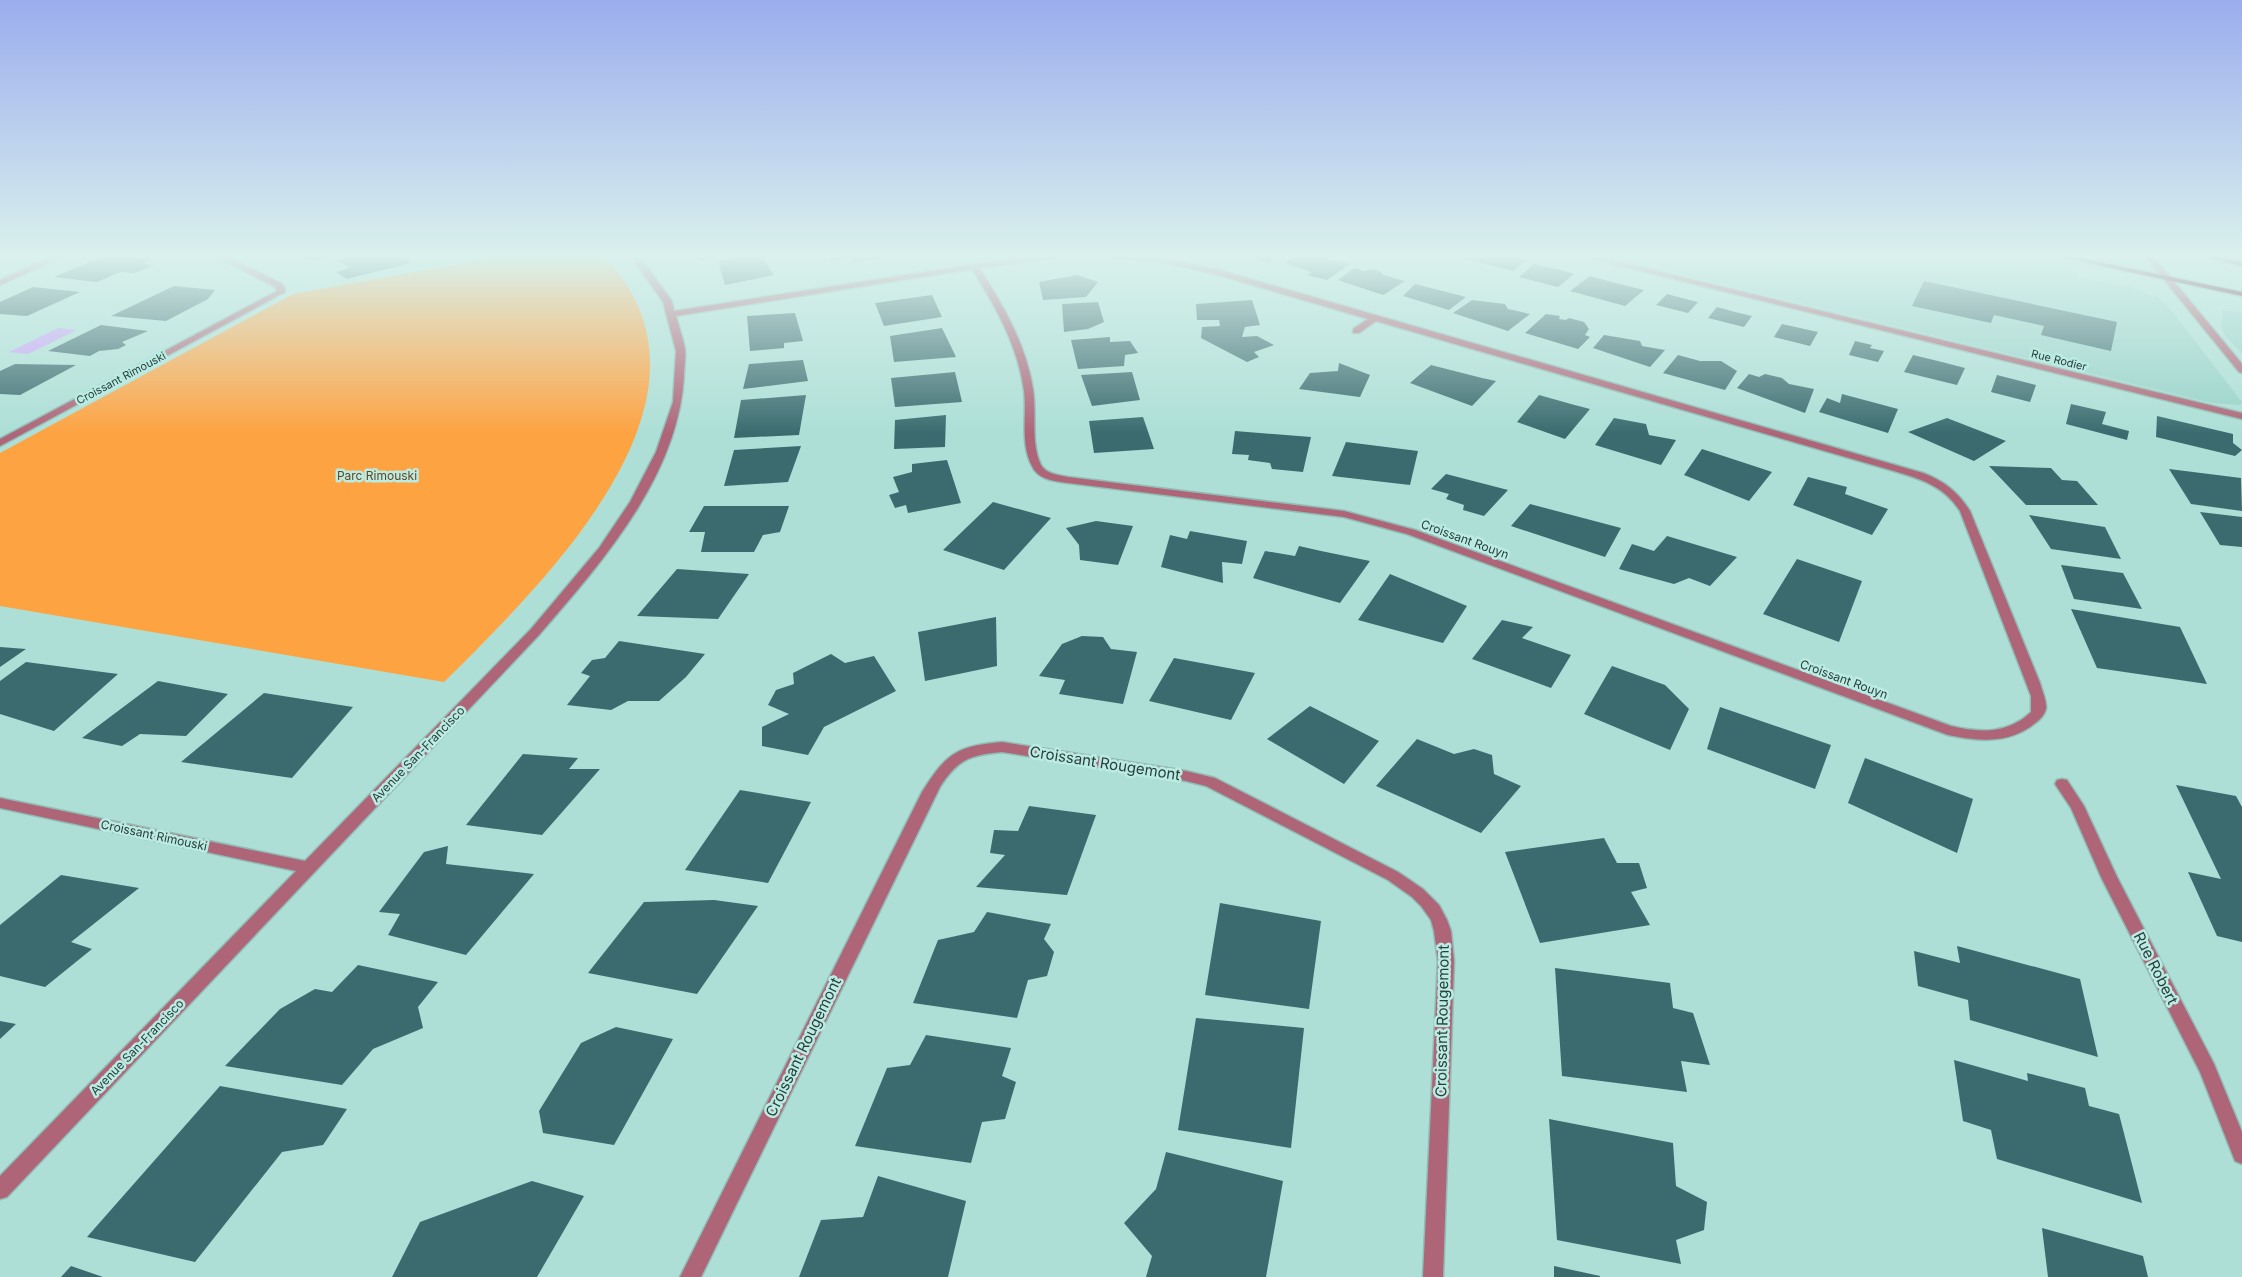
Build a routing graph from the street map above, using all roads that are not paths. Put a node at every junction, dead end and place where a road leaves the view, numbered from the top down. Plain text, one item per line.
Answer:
1 (674, 314) edge
2 (239, 315) edge
3 (1002, 315) edge
4 (1364, 315) edge
5 (1825, 315) edge
6 (2197, 315) edge
7 (1376, 318) junction
8 (1356, 331) dead end
9 (2242, 370) edge
10 (2242, 416) edge
11 (0, 443) edge
12 (2062, 784) dead end
13 (0, 803) edge
14 (309, 868) junction
15 (2242, 1155) edge
16 (0, 1190) edge
17 (690, 1277) edge
18 (1433, 1277) edge

1 - 14 street, Avenue San-Francisco
2 - 11 street, Croissant Rimouski
3 - 7 street, Croissant Rouyn
4 - 7 street, Croissant Rouyn
5 - 10 street, Rue Rodier
6 - 9 street
7 - 8 street
12 - 15 street, Rue Robert
13 - 14 street, Croissant Rimouski
14 - 16 street, Avenue San-Francisco
17 - 18 street, Croissant Rougemont

